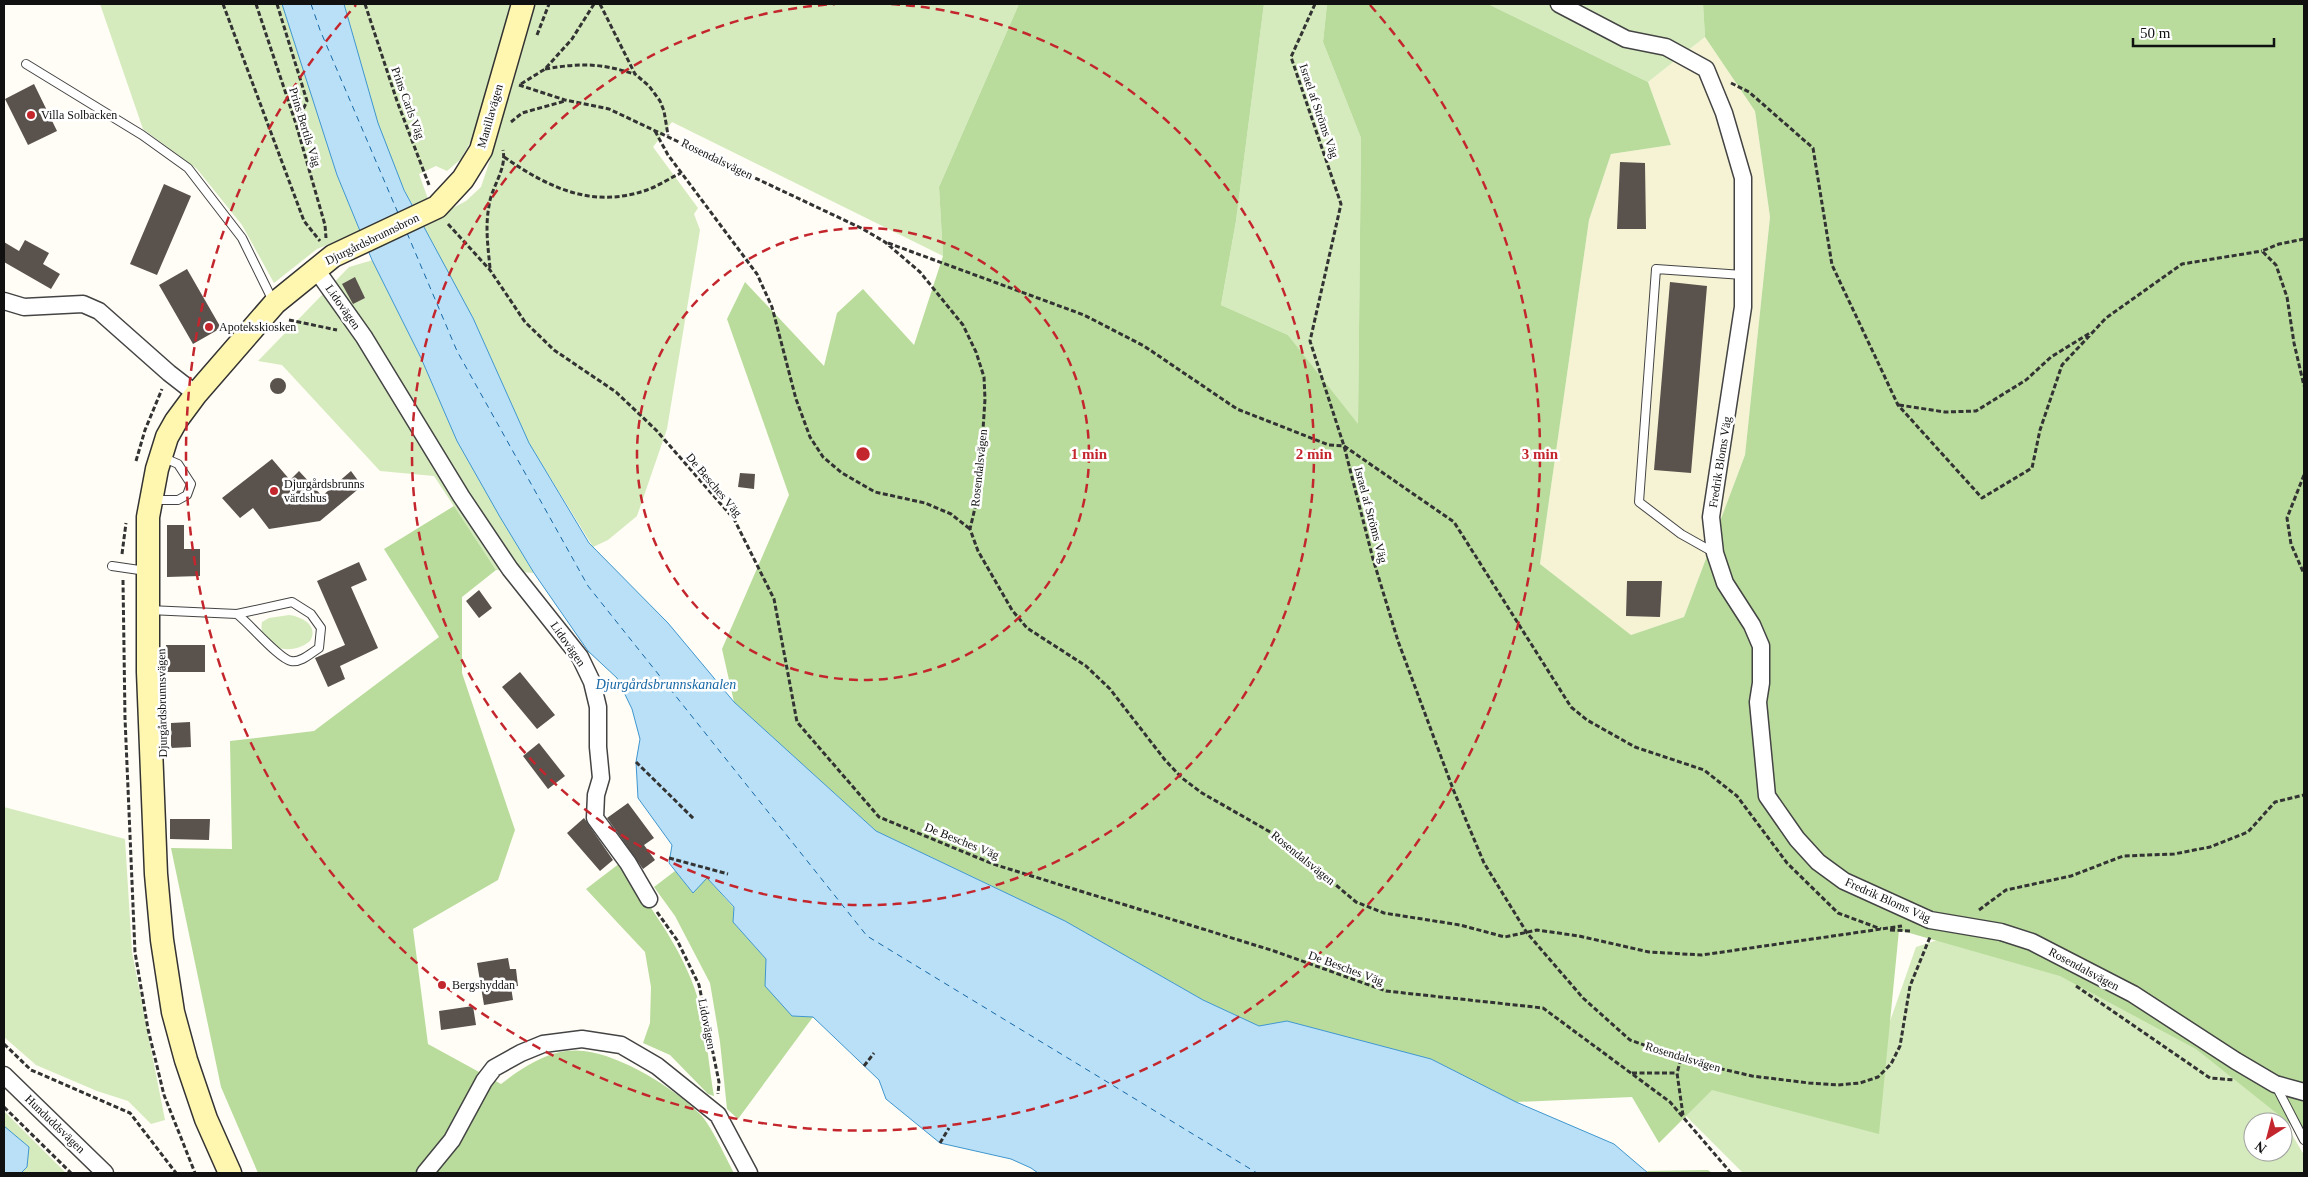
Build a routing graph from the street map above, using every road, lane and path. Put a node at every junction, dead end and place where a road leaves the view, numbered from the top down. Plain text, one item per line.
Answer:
1 (223, 4) edge
2 (256, 4) edge
3 (277, 4) edge
4 (365, 4) edge
5 (523, 4) edge
6 (594, 4) edge
7 (600, 4) edge
8 (1315, 4) edge
9 (1559, 4) edge
10 (26, 64) dead end
11 (546, 69) junction
12 (1706, 69) junction
13 (635, 74) junction
14 (519, 85) junction
15 (496, 97) junction
16 (566, 100) junction
17 (296, 124) junction
18 (655, 131) junction
19 (493, 133) junction
20 (668, 135) junction
21 (504, 157) junction
22 (681, 172) junction
23 (433, 209) junction
24 (2304, 239) edge
25 (885, 242) junction
26 (332, 250) junction
27 (2262, 251) junction
28 (315, 268) junction
29 (490, 270) junction
30 (1743, 274) junction
31 (4, 301) edge
32 (274, 303) junction
33 (295, 314) dead end
34 (289, 320) junction
35 (282, 327) dead end
36 (2095, 330) junction
37 (364, 337) junction
38 (2304, 386) edge
39 (196, 394) junction
40 (1898, 405) junction
41 (1344, 446) junction
42 (161, 456) junction
43 (2304, 475) edge
44 (151, 500) junction
45 (970, 529) junction
46 (1715, 553) junction
47 (112, 566) dead end
48 (148, 571) junction
49 (2304, 574) edge
50 (147, 610) junction
51 (237, 614) junction
52 (636, 762) dead end
53 (2304, 795) edge
54 (694, 819) dead end
55 (669, 858) dead end
56 (728, 874) dead end
57 (649, 898) joint
58 (1937, 921) junction
59 (1960, 926) junction
60 (1882, 929) junction
61 (1912, 931) dead end
62 (1527, 933) junction
63 (2069, 982) dead end
64 (4, 1044) edge
65 (874, 1053) dead end
66 (1681, 1059) junction
67 (864, 1066) dead end
68 (1632, 1073) junction
69 (1677, 1073) junction
70 (4, 1075) edge
71 (2238, 1080) dead end
72 (2275, 1084) junction
73 (2304, 1092) edge
74 (4, 1107) edge
75 (718, 1115) junction
76 (1684, 1116) junction
77 (948, 1128) dead end
78 (2304, 1140) edge
79 (940, 1143) dead end
80 (71, 1173) edge
81 (105, 1173) edge
82 (176, 1173) edge
83 (230, 1173) edge
84 (425, 1173) edge
85 (749, 1173) edge
86 (1731, 1173) edge

1 - 26 path
2 - 17 path, Prins Bertils Väg
3 - 17 path
4 - 23 path, Prins Carls Väg
5 - 15 street, Manillavägen
6 - 11 path
7 - 13 path
8 - 41 path, Israel af Ströms Väg
9 - 12 street
10 - 32 lane
11 - 13 path
11 - 14 path
12 - 30 street, Fredrik Bloms Väg
12 - 40 path
13 - 20 path
14 - 15 path
14 - 16 path, Rosendalsvägen
15 - 19 street, Manillavägen
16 - 18 path, Rosendalsvägen
16 - 19 path
17 - 26 path, Prins Bertils Väg
18 - 20 path, Rosendalsvägen
18 - 22 path
19 - 21 path
19 - 23 street, Manillavägen
20 - 25 path, Rosendalsvägen
21 - 22 path
21 - 29 path
22 - 45 path
23 - 26 street, Djurgårdsbrunnsbron
23 - 29 path, De Besches Väg
24 - 27 path
25 - 41 path
25 - 45 path, Rosendalsvägen
26 - 28 street, Djurgårdsbrunnsbron
27 - 36 path
27 - 38 path
28 - 32 street, Djurgårdsbrunnsvägen
28 - 37 street, Lidovägen
29 - 68 path, De Besches Väg
30 - 46 street, Fredrik Bloms Väg
30 - 46 lane
31 - 39 street
32 - 39 street, Djurgårdsbrunnsvägen
33 - 34 path
34 - 35 path
34 - 37 path
36 - 40 path
36 - 40 path
37 - 57 street, Lidovägen
39 - 42 street, Djurgårdsbrunnsvägen
41 - 60 path
41 - 62 path, Israel af Ströms Väg
42 - 44 street, Djurgårdsbrunnsvägen
42 - 44 lane
43 - 49 path
44 - 48 street, Djurgårdsbrunnsvägen
45 - 62 path, Rosendalsvägen
46 - 58 street, Fredrik Bloms Väg
47 - 48 lane
48 - 50 street, Djurgårdsbrunnsvägen
50 - 51 lane
50 - 83 street, Djurgårdsbrunnsvägen
51 - 51 lane
52 - 54 path
53 - 59 path
55 - 56 path
57 - 75 path, Lidovägen
58 - 59 street, Rosendalsvägen
58 - 60 path
58 - 66 path, Rosendalsvägen
59 - 72 street, Rosendalsvägen
60 - 61 path
60 - 62 path
62 - 66 path, Rosendalsvägen
63 - 71 path
64 - 82 path
65 - 67 path
66 - 69 path
68 - 69 path
68 - 76 path, De Besches Väg
69 - 76 path
70 - 81 street, Hunduddsvägen
72 - 73 street, Rosendalsvägen
72 - 78 lane
74 - 80 path
75 - 84 street
75 - 85 street
76 - 86 path, De Besches Väg
77 - 79 path

